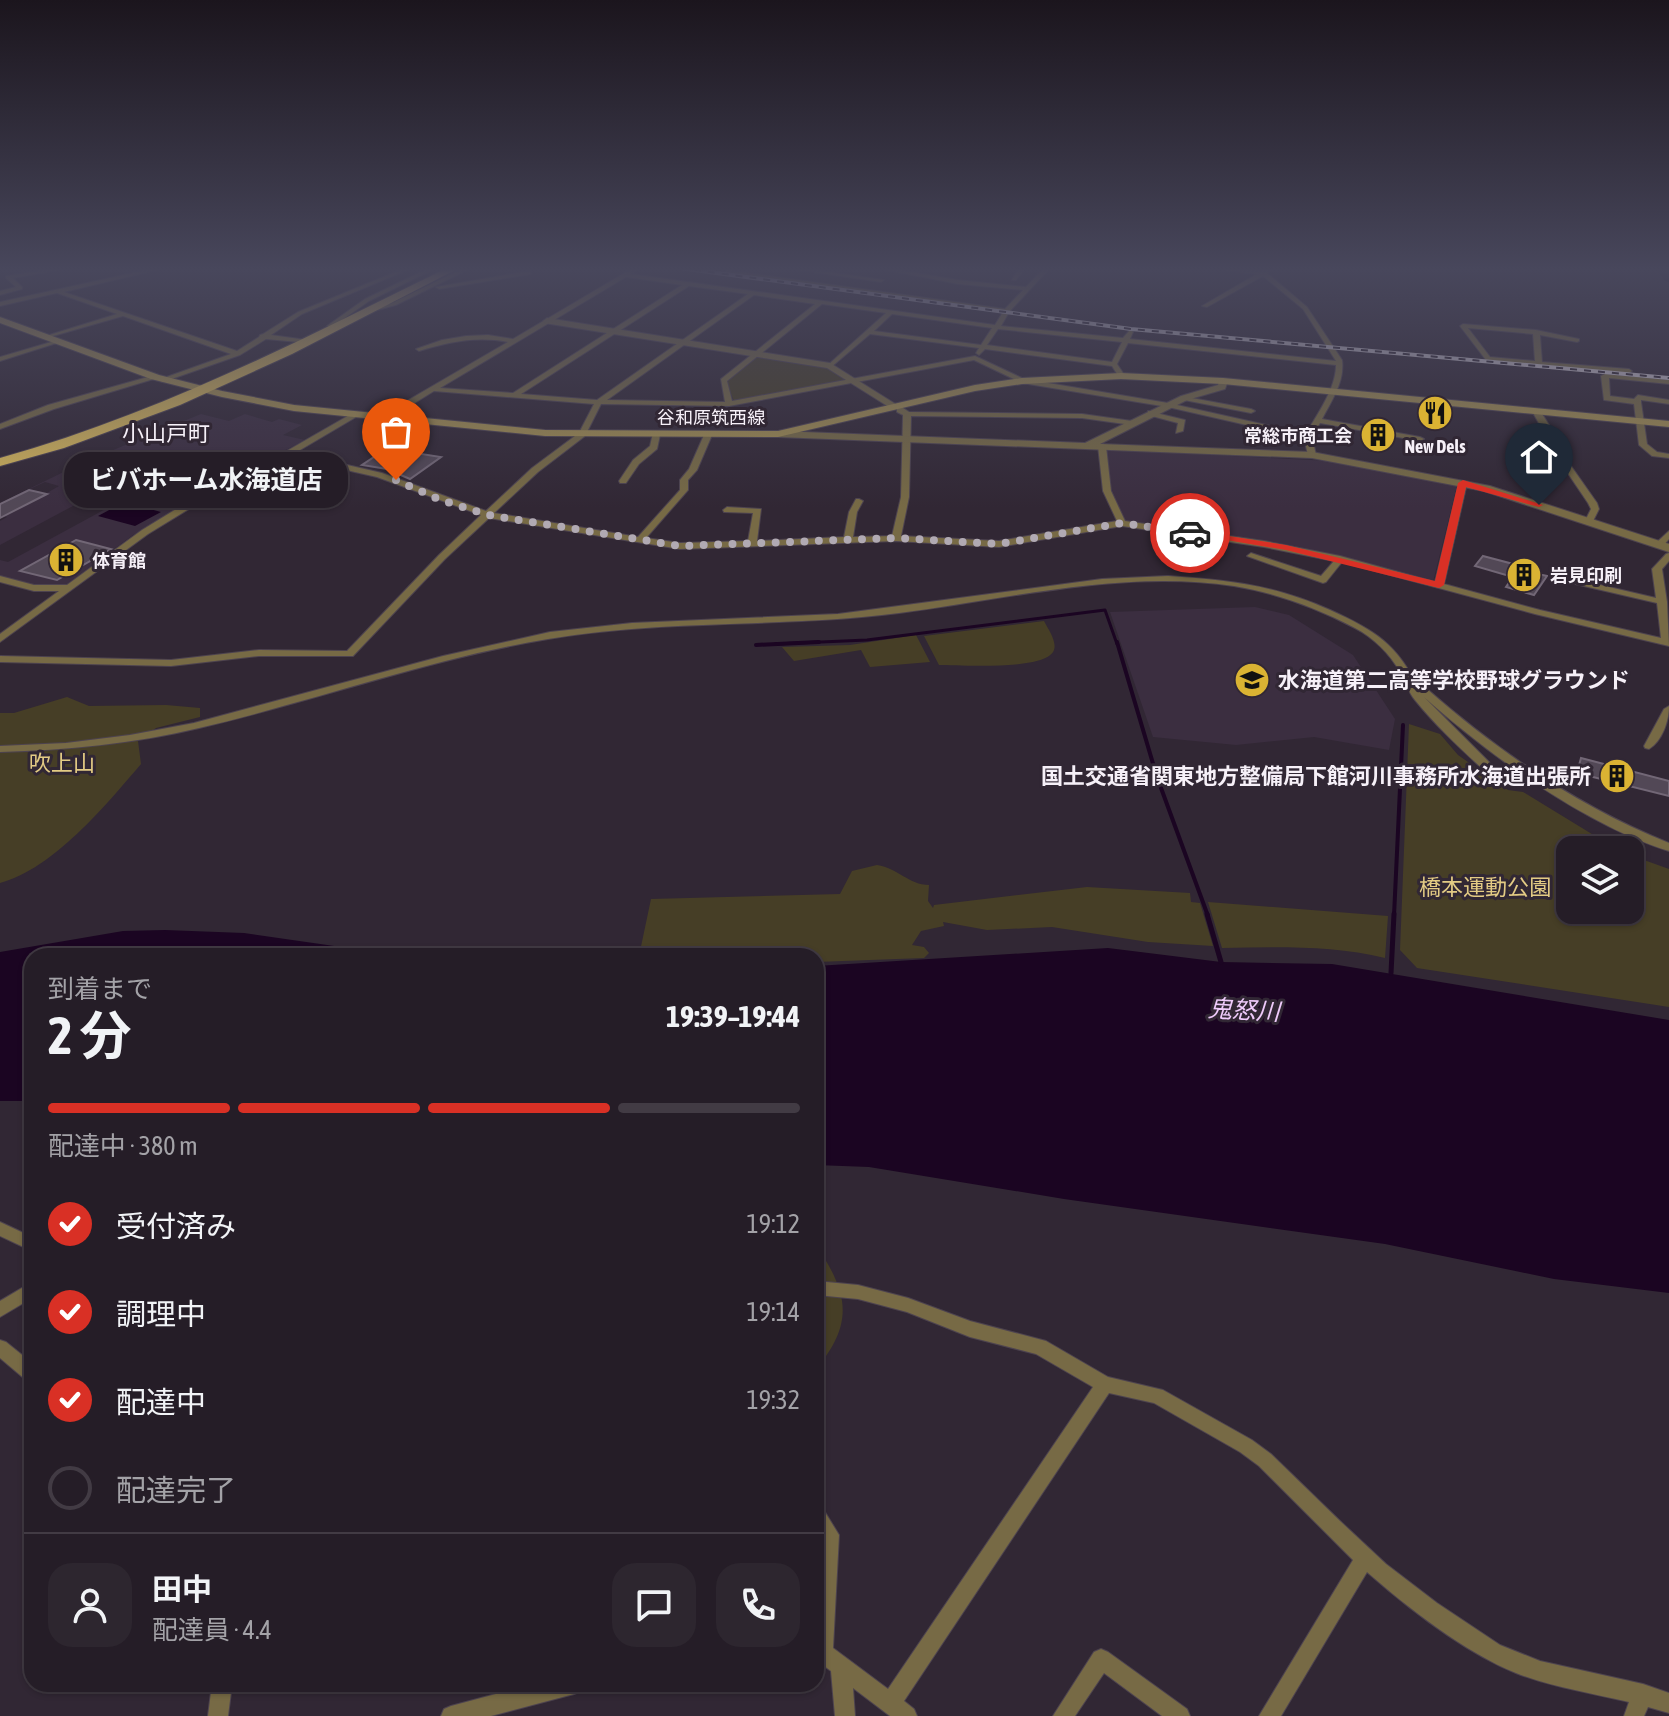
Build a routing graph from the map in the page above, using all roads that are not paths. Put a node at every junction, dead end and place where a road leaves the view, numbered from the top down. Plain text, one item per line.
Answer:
1 (36, 348) edge
2 (78, 348) edge
3 (223, 348) edge
4 (246, 348) edge
5 (289, 348) edge
6 (422, 348) edge
7 (502, 348) edge
8 (588, 348) edge
9 (674, 348) edge
10 (720, 348) edge
11 (763, 348) edge
12 (851, 348) edge
13 (976, 348) edge
14 (1122, 348) edge
15 (1187, 348) edge
16 (1331, 348) edge
17 (1480, 348) edge
18 (1538, 348) edge
19 (419, 349) dead end
20 (982, 349) junction
21 (238, 354) junction
22 (756, 354) junction
23 (975, 358) junction
24 (0, 359) edge
25 (1339, 363) junction
26 (1539, 363) junction
27 (1114, 364) junction
28 (830, 366) junction
29 (1629, 371) dead end
30 (1121, 376) junction
31 (159, 379) junction
32 (855, 380) junction
33 (1022, 381) junction
34 (1223, 381) junction
35 (1669, 382) edge
36 (432, 389) junction
37 (203, 390) junction
38 (1333, 391) junction
39 (513, 396) junction
40 (1184, 398) junction
41 (599, 402) junction
42 (1637, 402) junction
43 (1669, 402) edge
44 (729, 404) junction
45 (892, 405) junction
46 (1168, 405) junction
47 (1251, 411) dead end
48 (1536, 411) junction
49 (1151, 413) junction
50 (907, 414) junction
51 (353, 415) junction
52 (384, 418) junction
53 (1317, 420) junction
54 (1640, 421) junction
55 (1132, 423) junction
56 (1669, 424) edge
57 (0, 427) edge
58 (1179, 431) dead end
59 (582, 434) junction
60 (778, 434) junction
61 (656, 435) junction
62 (708, 435) junction
63 (1308, 437) junction
64 (904, 438) junction
65 (1420, 439) dead end
66 (1088, 446) junction
67 (1102, 446) junction
68 (288, 454) junction
69 (1312, 455) junction
70 (1669, 456) edge
71 (0, 460) edge
72 (623, 481) dead end
73 (1463, 483) junction
74 (859, 501) dead end
75 (727, 510) dead end
76 (488, 515) junction
77 (1589, 521) junction
78 (1122, 523) junction
79 (1669, 534) edge
80 (896, 538) junction
81 (848, 539) junction
82 (640, 540) junction
83 (752, 543) junction
84 (1664, 546) edge
85 (1251, 556) dead end
86 (1669, 556) edge
87 (1340, 559) junction
88 (1578, 573) dead end
89 (0, 579) edge
90 (1439, 585) junction
91 (68, 588) junction
92 (1662, 602) junction
93 (0, 639) edge
94 (1668, 643) edge
95 (0, 659) edge
96 (1408, 677) junction
97 (1669, 709) edge
98 (1649, 746) dead end
99 (0, 749) edge
100 (1504, 783) dead end
101 (1669, 847) edge
102 (0, 1229) edge
103 (24, 1240) edge
104 (824, 1289) edge
105 (24, 1294) edge
106 (0, 1310) edge
107 (0, 1348) edge
108 (24, 1368) edge
109 (1105, 1384) junction
110 (824, 1527) edge
111 (1364, 1560) junction
112 (824, 1604) edge
113 (824, 1653) edge
114 (841, 1667) junction
115 (221, 1692) edge
116 (543, 1692) edge
117 (1643, 1694) junction
118 (1669, 1703) edge
119 (899, 1710) edge
120 (218, 1716) edge
121 (451, 1716) edge
122 (845, 1716) edge
123 (1063, 1716) edge
124 (1180, 1716) edge
125 (1269, 1716) edge
126 (1634, 1716) edge

1 - 24 street
2 - 31 main road, 谷和原筑西線
3 - 21 street
4 - 21 street
5 - 37 highway
6 - 19 street
7 - 36 street
8 - 39 street
9 - 41 street
10 - 22 street
11 - 22 street
12 - 28 street
13 - 20 street
14 - 27 street
15 - 25 street
16 - 25 street
17 - 26 street
18 - 26 street
20 - 23 street
20 - 27 street
21 - 31 street
22 - 28 street
22 - 44 street
23 - 32 street
23 - 33 street
25 - 38 street
26 - 29 street
27 - 30 street
28 - 32 street
30 - 33 main road, 谷和原筑西線
30 - 34 main road, 谷和原筑西線
31 - 37 main road, 谷和原筑西線
31 - 57 street
32 - 44 street
32 - 45 street
33 - 45 main road, 谷和原筑西線
33 - 46 street
34 - 38 main road, 谷和原筑西線
34 - 40 street
35 - 42 street
36 - 39 street
36 - 52 street
37 - 51 main road, 谷和原筑西線
37 - 71 highway
38 - 48 main road, 谷和原筑西線
38 - 53 street
39 - 41 street
40 - 46 street
40 - 47 street
41 - 44 street
41 - 59 street
42 - 43 street
42 - 54 street
45 - 50 street
45 - 60 main road, 谷和原筑西線
46 - 49 street
46 - 63 street
48 - 54 main road, 谷和原筑西線
48 - 77 street
49 - 55 street
49 - 58 street
50 - 55 street
50 - 64 street
51 - 52 main road, 谷和原筑西線
51 - 68 street
52 - 59 main road, 谷和原筑西線
53 - 63 street
53 - 65 street
54 - 56 main road, 谷和原筑西線
54 - 70 street
55 - 66 street
59 - 61 main road, 谷和原筑西線
59 - 76 street
60 - 62 main road, 谷和原筑西線
60 - 64 street
61 - 62 main road, 谷和原筑西線
61 - 72 street
62 - 82 street
63 - 69 street
64 - 66 street
64 - 80 street
66 - 67 street
67 - 69 street
67 - 78 street
68 - 76 street
68 - 91 street
69 - 73 street
73 - 77 street
73 - 90 street
74 - 81 street
75 - 83 street
76 - 82 street
76 - 95 street
77 - 84 street
78 - 80 street
78 - 87 street
79 - 84 street
80 - 81 street
81 - 83 street
82 - 83 street
85 - 87 street
86 - 92 street
87 - 90 street
88 - 92 street
89 - 91 street
90 - 94 street
91 - 93 street
92 - 94 street
96 - 99 street
96 - 100 street
96 - 101 street
97 - 98 street
102 - 103 street
104 - 109 street
105 - 106 street
107 - 108 street
109 - 111 street
109 - 119 street
110 - 112 street
111 - 117 street
111 - 125 street
113 - 114 street
114 - 119 street
114 - 122 street
115 - 120 street
116 - 121 street
117 - 118 street
117 - 126 street
123 - 124 street

